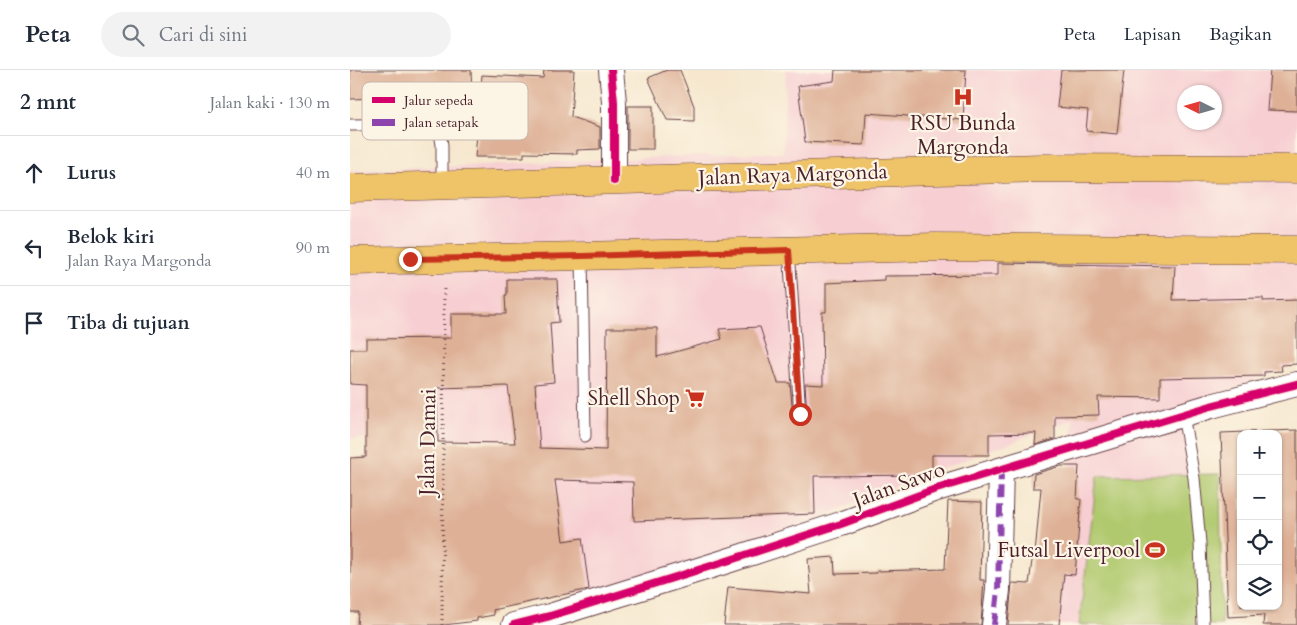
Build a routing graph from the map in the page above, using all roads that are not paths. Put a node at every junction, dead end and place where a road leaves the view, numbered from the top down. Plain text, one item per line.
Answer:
1 (611, 70) edge
2 (441, 140) edge
3 (1297, 169) edge
4 (614, 181) junction
5 (442, 185) junction
6 (352, 188) edge
7 (789, 250) junction
8 (1297, 250) edge
9 (582, 256) junction
10 (350, 260) edge
11 (1297, 384) edge
12 (800, 414) dead end
13 (1182, 415) junction
14 (585, 436) dead end
15 (1001, 470) junction
16 (514, 625) edge
17 (994, 625) edge
18 (1202, 625) edge

1 - 4 street
2 - 5 lane
3 - 4 main road, Jalan Raya Margonda
4 - 5 main road, Jalan Raya Margonda
5 - 6 main road, Jalan Raya Margonda
7 - 8 main road
7 - 9 main road
7 - 12 lane
9 - 10 main road
9 - 14 lane
11 - 13 street, Jalan Sawo
13 - 15 street, Jalan Sawo
13 - 18 lane
15 - 16 street, Jalan Sawo
15 - 17 street

